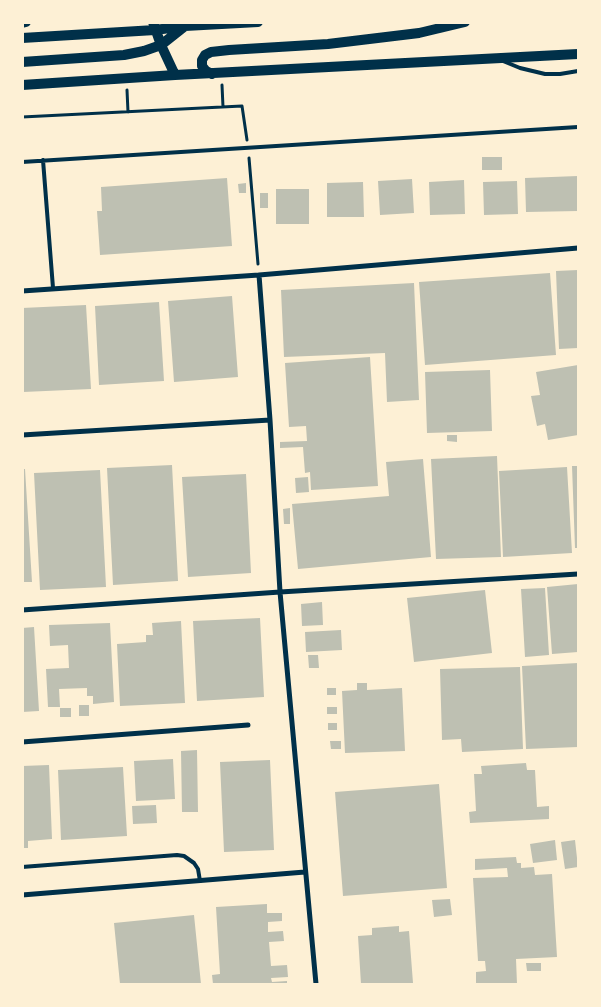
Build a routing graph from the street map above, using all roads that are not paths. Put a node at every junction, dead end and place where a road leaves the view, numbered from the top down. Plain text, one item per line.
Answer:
1 (26, 22) edge
2 (258, 22) edge
3 (465, 22) edge
4 (22, 23) edge
5 (184, 24) edge
6 (154, 26) edge
7 (22, 38) edge
8 (161, 45) junction
9 (578, 54) edge
10 (496, 58) junction
11 (22, 62) edge
12 (578, 71) edge
13 (212, 74) junction
14 (175, 75) junction
15 (22, 85) edge
16 (578, 127) edge
17 (43, 160) junction
18 (22, 162) edge
19 (578, 248) edge
20 (259, 275) junction
21 (53, 288) junction
22 (22, 291) edge
23 (270, 420) junction
24 (22, 435) edge
25 (578, 574) edge
26 (280, 592) junction
27 (22, 610) edge
28 (248, 725) dead end
29 (22, 742) edge
30 (22, 868) edge
31 (305, 872) junction
32 (200, 881) junction
33 (22, 895) edge
34 (316, 984) edge

1 - 4 main road
2 - 5 main road
3 - 13 main road
5 - 6 main road
5 - 8 main road
6 - 7 main road
6 - 8 main road
8 - 11 main road
8 - 14 main road
9 - 10 main road
10 - 12 lane
10 - 13 main road
13 - 14 main road
14 - 15 main road
16 - 17 lane
17 - 18 lane
17 - 21 lane
19 - 20 street
20 - 21 street
20 - 23 street
21 - 22 street
23 - 24 street
23 - 26 street
25 - 26 street
26 - 27 street
26 - 31 street
28 - 29 street
30 - 32 lane
31 - 32 street
31 - 34 street
32 - 33 street

